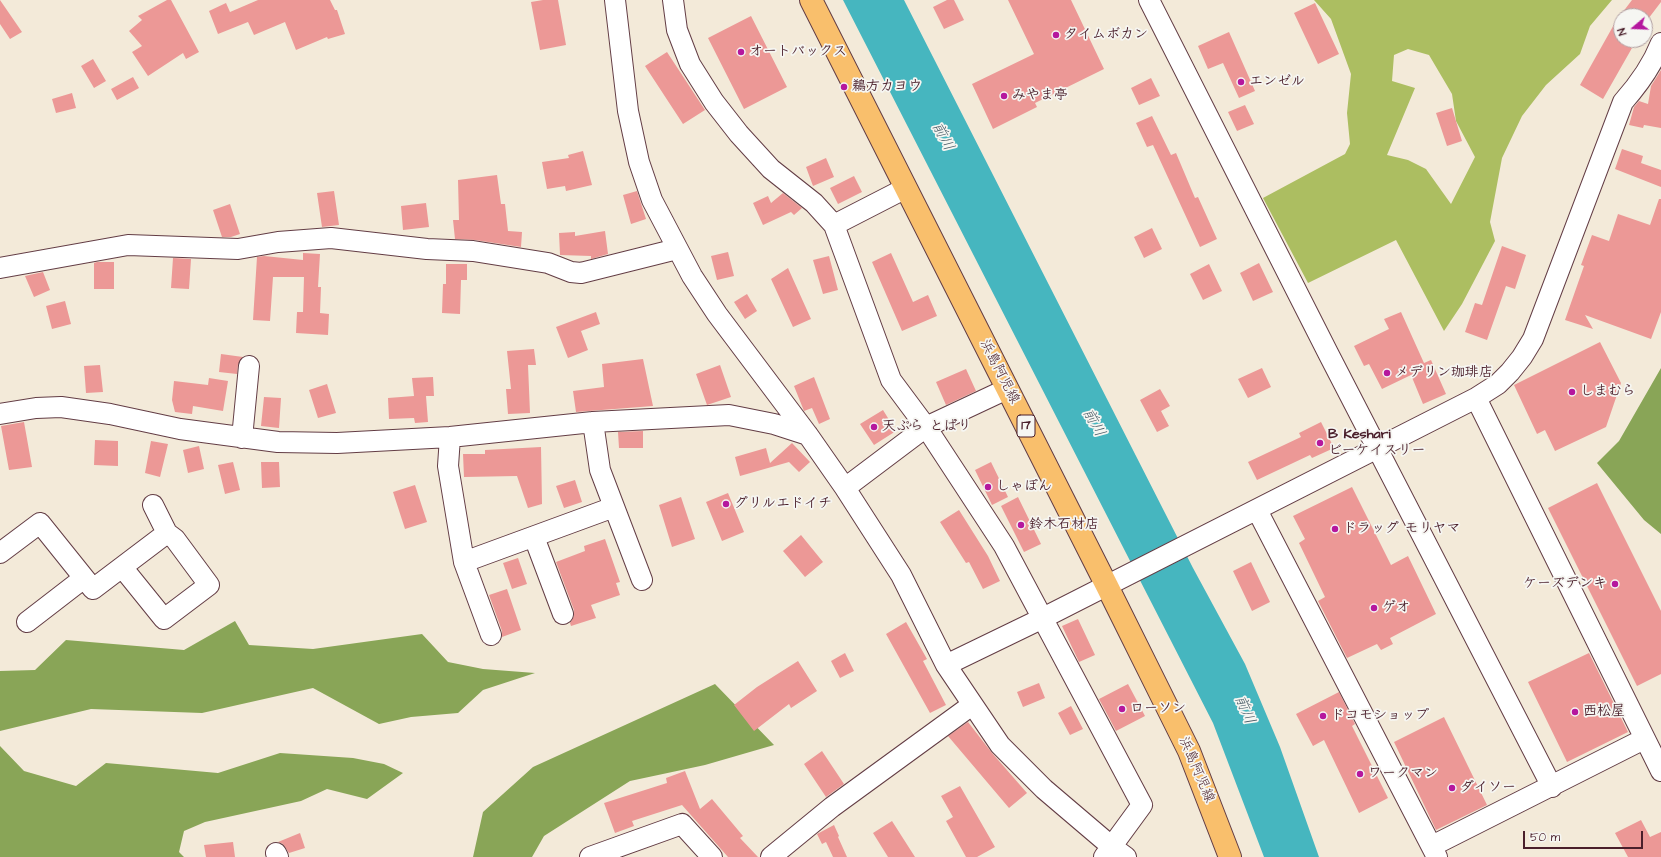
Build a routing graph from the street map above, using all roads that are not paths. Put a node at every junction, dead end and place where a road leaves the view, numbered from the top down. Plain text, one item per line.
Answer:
1 (615, 0) edge
2 (673, 0) edge
3 (810, 0) edge
4 (1149, 0) edge
5 (1661, 43) edge
6 (906, 188) junction
7 (834, 224) junction
8 (677, 249) junction
9 (0, 268) edge
10 (249, 366) dead end
11 (1007, 389) junction
12 (1476, 398) junction
13 (0, 414) edge
14 (594, 422) junction
15 (926, 427) junction
16 (808, 435) junction
17 (450, 437) junction
18 (242, 438) junction
19 (1378, 449) junction
20 (845, 488) junction
21 (152, 505) dead end
22 (614, 507) junction
23 (1257, 510) junction
24 (167, 533) junction
25 (534, 537) junction
26 (0, 553) edge
27 (464, 562) junction
28 (122, 567) junction
29 (84, 578) junction
30 (642, 580) dead end
31 (1115, 582) junction
32 (563, 614) dead end
33 (1043, 618) junction
34 (27, 622) dead end
35 (490, 635) dead end
36 (946, 665) junction
37 (972, 705) junction
38 (1644, 739) junction
39 (1661, 771) edge
40 (1552, 787) junction
41 (1434, 852) edge
42 (1114, 853) edge
43 (590, 857) edge
44 (712, 857) edge
45 (771, 857) edge
46 (1230, 857) edge

1 - 8 street
2 - 7 street
3 - 6 main road, 浜島阿児線 / 17
4 - 19 street
5 - 12 street
6 - 7 street
6 - 11 main road, 浜島阿児線 / 17
7 - 15 street
8 - 9 street
8 - 16 street
10 - 18 street
11 - 15 street
11 - 31 main road, 浜島阿児線 / 17
12 - 19 street
12 - 38 street
13 - 18 street
14 - 16 street
14 - 17 street
14 - 22 street
15 - 20 street
15 - 33 street
16 - 20 street
17 - 18 street
17 - 27 street
19 - 23 street
19 - 40 street
20 - 36 street
21 - 24 street
22 - 25 street
22 - 30 street
23 - 31 street
23 - 41 street
24 - 28 street
24 - 28 street
25 - 27 street
25 - 32 street
26 - 29 street
27 - 35 street
28 - 29 street
29 - 34 street
31 - 33 street
31 - 46 main road, 浜島阿児線 / 17
33 - 36 street
33 - 42 street
36 - 37 street
37 - 42 street
37 - 45 street
38 - 39 street
38 - 40 street
40 - 41 street
43 - 44 street

